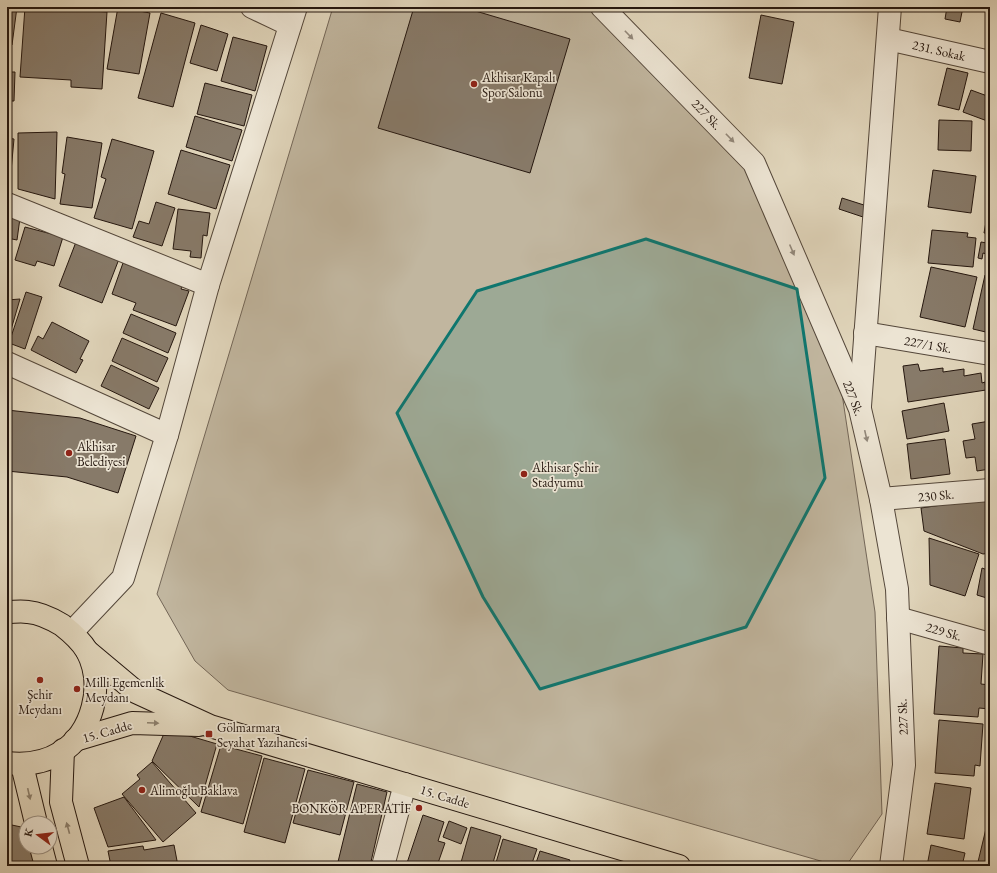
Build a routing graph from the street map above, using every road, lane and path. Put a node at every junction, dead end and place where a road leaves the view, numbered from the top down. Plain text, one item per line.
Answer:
1 (252, 7) edge
2 (602, 7) edge
3 (890, 7) edge
4 (293, 16) edge
5 (888, 39) junction
6 (990, 62) edge
7 (7, 204) edge
8 (208, 285) junction
9 (865, 333) junction
10 (990, 354) edge
11 (7, 363) edge
12 (860, 409) junction
13 (167, 435) junction
14 (990, 490) edge
15 (881, 499) junction
16 (7, 612) edge
17 (898, 618) junction
18 (72, 632) junction
19 (990, 644) edge
20 (87, 651) junction
21 (210, 726) junction
22 (69, 745) junction
23 (14, 764) edge
24 (405, 784) junction
25 (33, 815) edge
26 (43, 855) edge
27 (46, 866) edge
28 (78, 866) edge
29 (383, 866) edge
30 (679, 866) edge
31 (891, 866) edge

1 - 4 street
2 -> 12 street, 227 Sk.
3 - 5 street
4 - 8 street
5 - 6 street, 231. Sokak
5 - 9 street
7 - 8 street
8 - 13 street
9 - 10 street, 227/1 Sk.
9 - 12 street
11 - 13 street
12 -> 15 street, 227 Sk.
13 - 18 street
14 - 15 street, 230 Sk.
15 - 17 street, 227 Sk.
16 - 18 main road
17 - 19 street, 229 Sk.
17 - 31 street, 227 Sk.
18 - 20 main road
20 - 21 main road, 15. Cadde
20 - 22 main road
22 -> 21 main road, 15. Cadde
21 - 24 main road, 15. Cadde
22 - 23 main road, 15. Cadde
28 -> 22 main road
23 -> 25 main road
24 - 29 street
24 - 30 main road, 15. Cadde
26 - 27 main road

